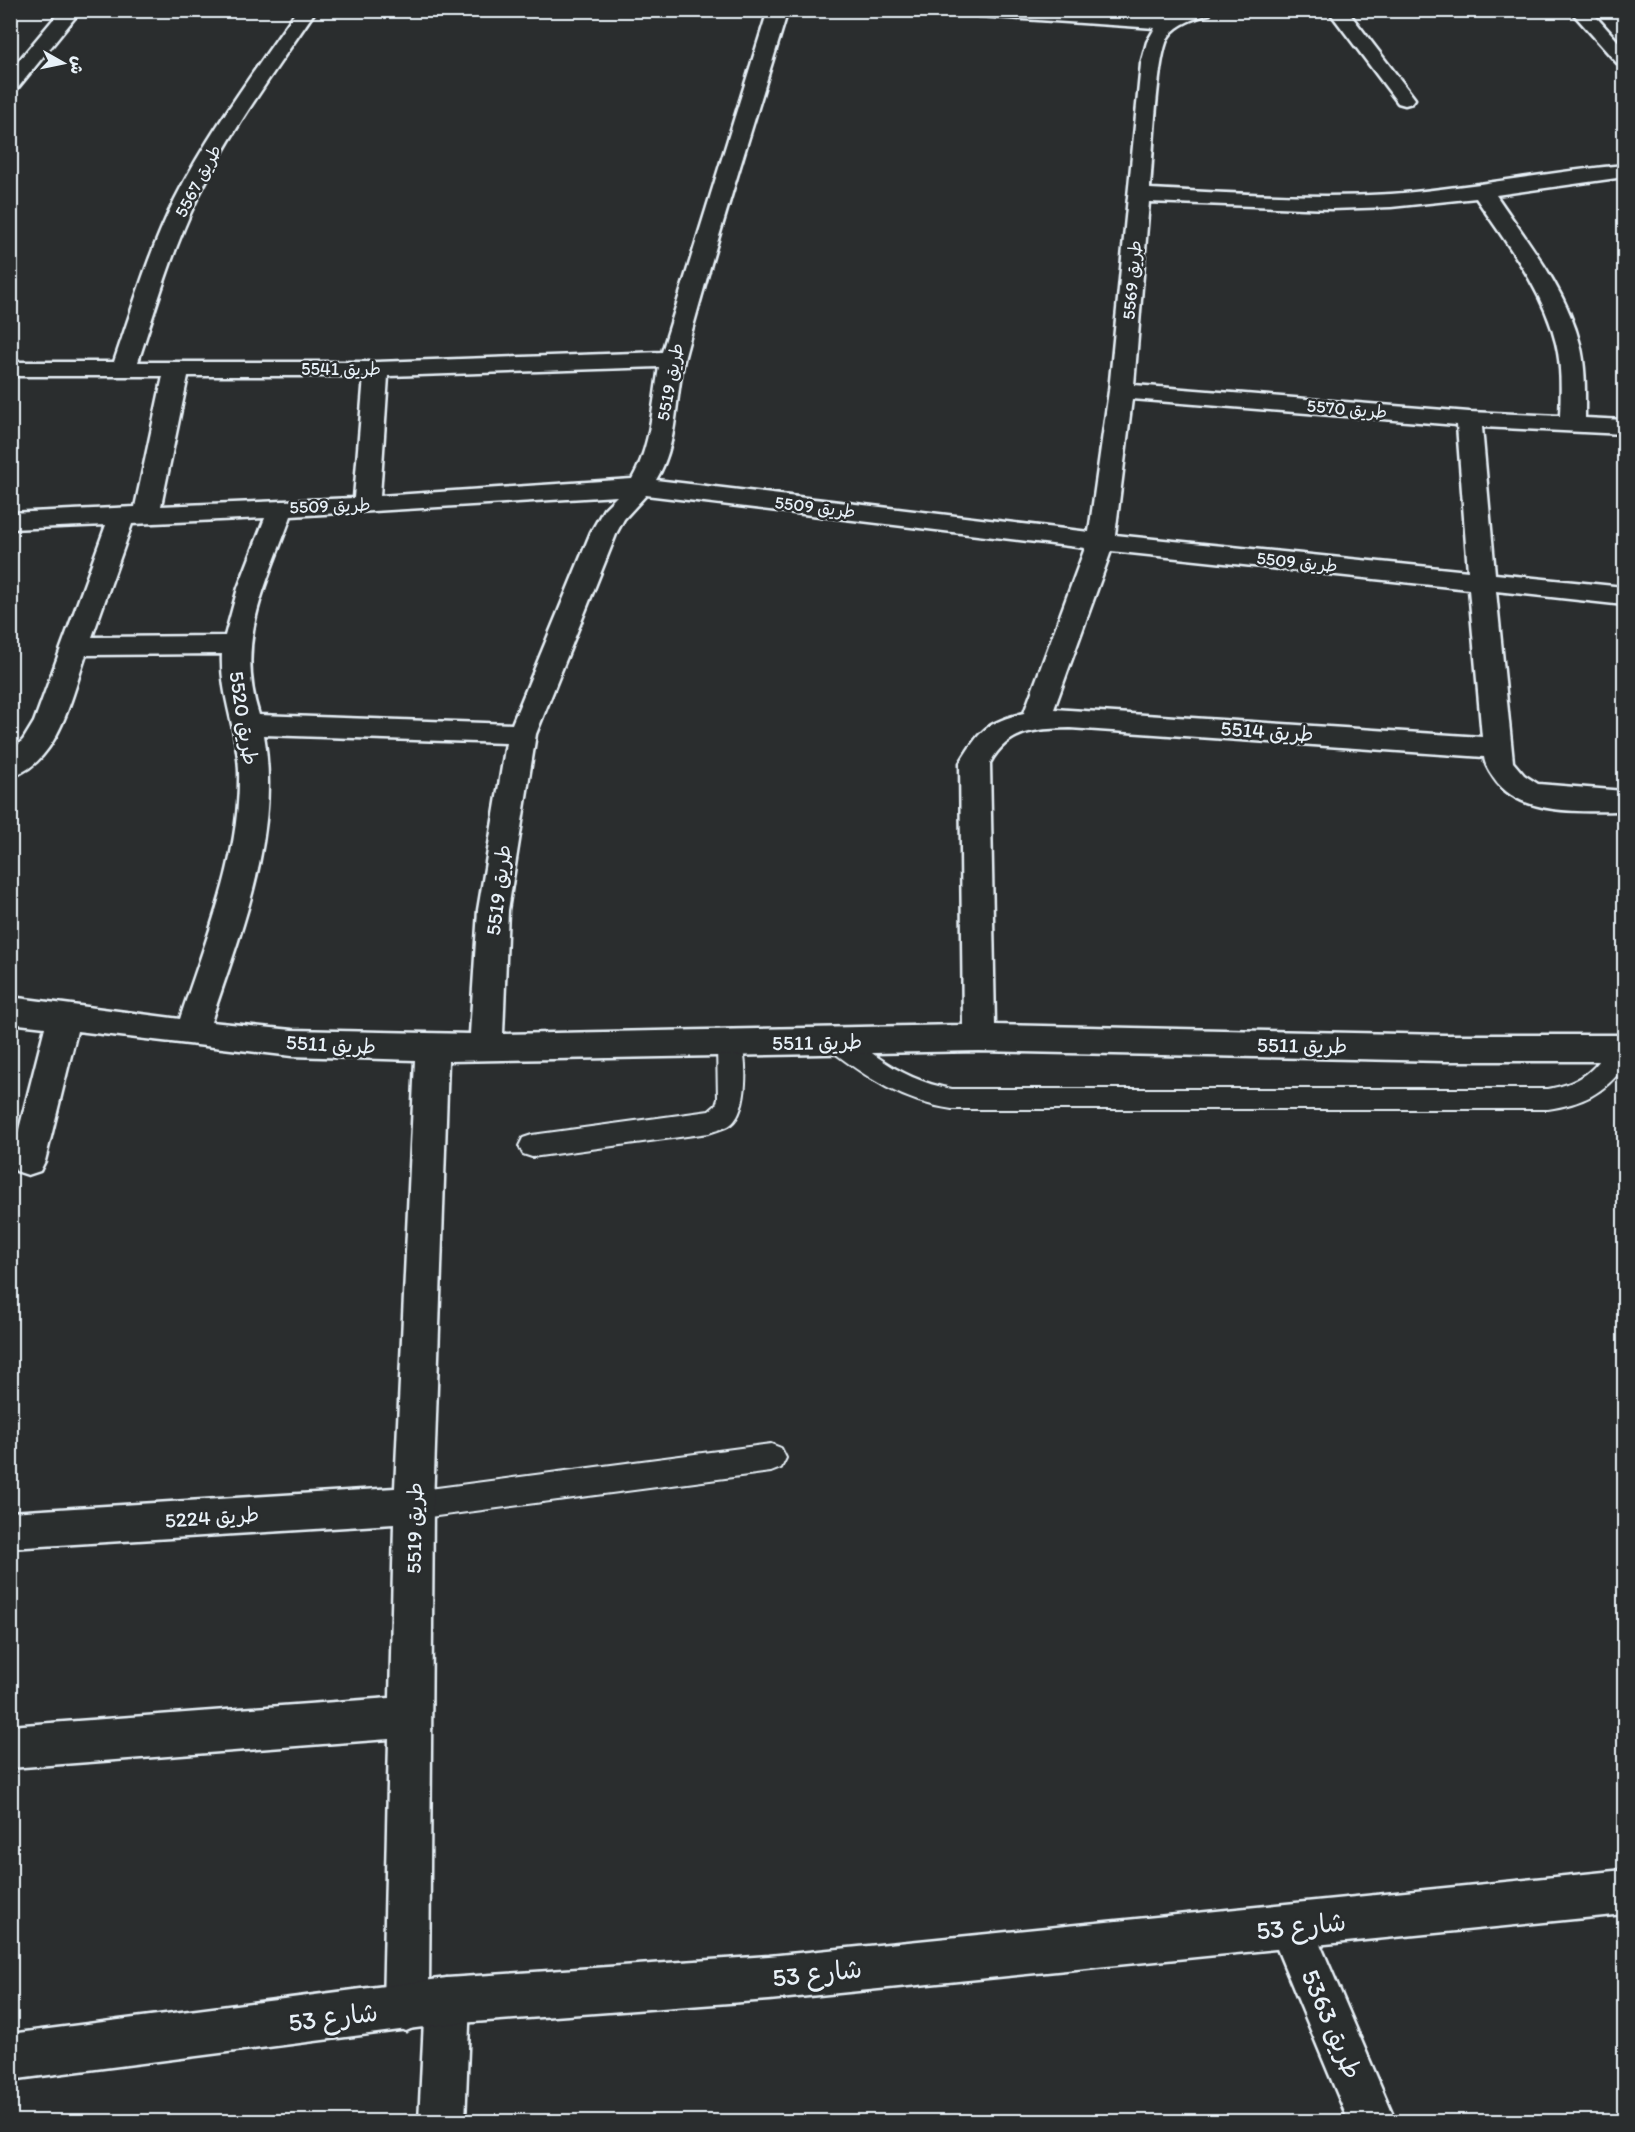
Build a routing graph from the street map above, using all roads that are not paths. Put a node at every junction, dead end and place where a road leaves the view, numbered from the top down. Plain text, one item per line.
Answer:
1 (72, 10) edge
2 (307, 10) edge
3 (979, 10) edge
4 (1203, 10) edge
5 (1337, 10) edge
6 (1579, 10) edge
7 (771, 11) edge
8 (1084, 14) edge
9 (1173, 23) junction
10 (1624, 59) edge
11 (20, 61) edge
12 (10, 86) edge
13 (1405, 99) dead end
14 (1624, 171) edge
15 (1481, 189) junction
16 (1139, 195) junction
17 (672, 359) junction
18 (10, 369) edge
19 (177, 369) junction
20 (376, 369) junction
21 (123, 370) junction
22 (1121, 391) junction
23 (1469, 419) junction
24 (1572, 425) junction
25 (1624, 426) edge
26 (640, 486) junction
27 (366, 505) junction
28 (281, 508) junction
29 (134, 516) junction
30 (10, 521) edge
31 (1101, 542) junction
32 (1482, 581) junction
33 (1624, 596) edge
34 (236, 645) junction
35 (77, 646) junction
36 (1036, 719) junction
37 (247, 725) junction
38 (522, 734) junction
39 (1497, 748) junction
40 (10, 767) edge
41 (1624, 801) edge
42 (10, 1010) edge
43 (64, 1018) junction
44 (191, 1034) junction
45 (979, 1038) junction
46 (837, 1041) junction
47 (730, 1044) junction
48 (486, 1047) junction
49 (432, 1048) junction
50 (1624, 1048) edge
51 (532, 1146) dead end
52 (28, 1161) dead end
53 (771, 1458) dead end
54 (414, 1505) junction
55 (10, 1530) edge
56 (412, 1717) junction
57 (10, 1747) edge
58 (1624, 1892) edge
59 (1290, 1927) junction
60 (426, 2005) junction
61 (10, 2057) edge
62 (442, 2121) edge
63 (1373, 2121) edge

1 - 11 street
2 - 21 street, طريق 5567
3 - 8 street
4 - 9 street
5 - 13 street
6 - 10 street
7 - 17 street, طريق 5519
8 - 9 street
9 - 16 street, طريق 5569
11 - 12 street
14 - 15 street
15 - 16 street
15 - 24 street
16 - 22 street, طريق 5569
17 - 20 street, طريق 5541
17 - 26 street, طريق 5519
18 - 21 street, طريق 5541
19 - 20 street, طريق 5541
19 - 21 street, طريق 5541
19 - 29 street
20 - 27 street
22 - 23 street, طريق 5570
22 - 31 street, طريق 5569
23 - 24 street, طريق 5570
23 - 32 street
24 - 25 street, طريق 5570
26 - 27 street, طريق 5509
26 - 31 street, طريق 5509
26 - 38 street, طريق 5519
27 - 28 street, طريق 5509
28 - 29 street, طريق 5509
28 - 34 street, طريق 5520
29 - 30 street, طريق 5509
29 - 35 street
31 - 32 street, طريق 5509
31 - 36 street
32 - 33 street, طريق 5509
32 - 39 street
34 - 35 street
34 - 37 street, طريق 5520
35 - 40 street
36 - 39 street, طريق 5514
36 - 45 street, طريق 5514
37 - 38 street
37 - 44 street, طريق 5520
38 - 48 street, طريق 5519
39 - 41 street
42 - 43 street, طريق 5511
43 - 44 street, طريق 5511
43 - 52 street
44 - 49 street, طريق 5511
45 - 46 street, طريق 5511
45 - 50 street, طريق 5511
46 - 47 street, طريق 5511
46 - 50 lane
47 - 48 street, طريق 5511
47 - 51 lane
48 - 49 street, طريق 5511
49 - 54 street, طريق 5519
53 - 54 lane
54 - 55 street, طريق 5224
54 - 56 street, طريق 5519
56 - 57 street
56 - 60 street, طريق 5519
58 - 59 street, شارع 53
59 - 60 street, شارع 53
59 - 63 street, طريق 5363
60 - 61 street, شارع 53
60 - 62 street, طريق 5519

